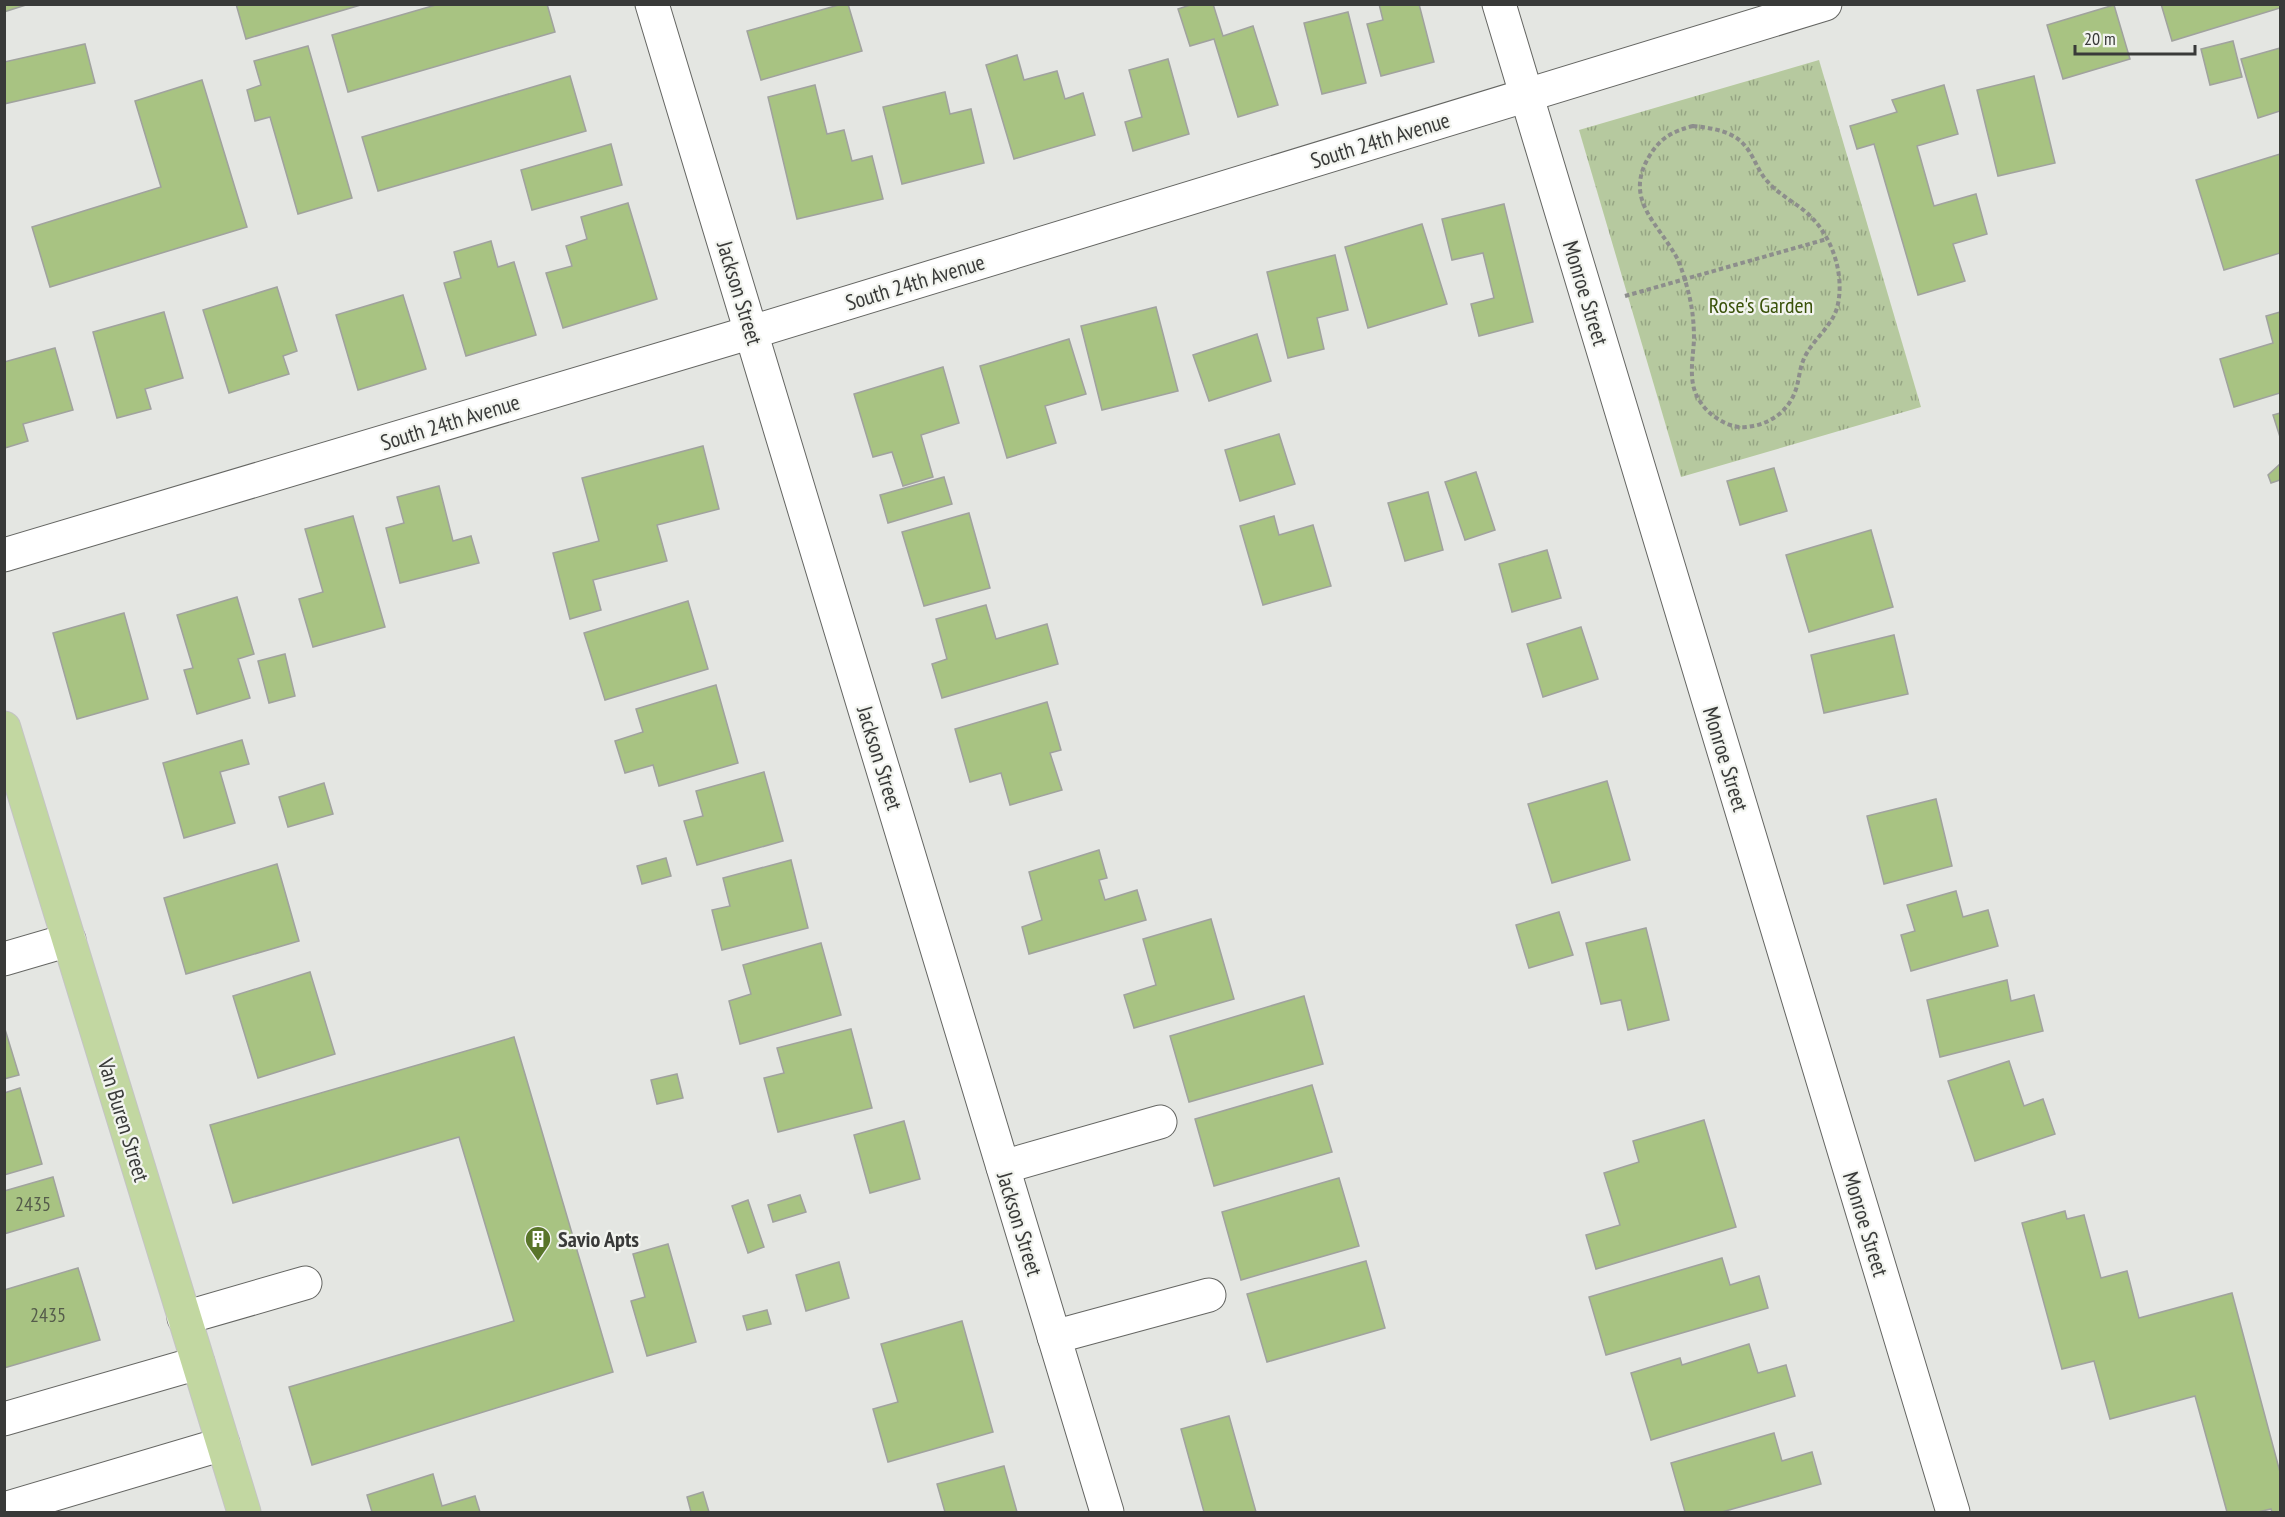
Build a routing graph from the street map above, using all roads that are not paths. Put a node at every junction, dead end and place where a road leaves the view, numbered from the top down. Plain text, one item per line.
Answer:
1 (652, 4) edge
2 (1499, 4) edge
3 (1825, 4) edge
4 (1527, 96) junction
5 (752, 332) junction
6 (4, 555) edge
7 (4, 728) edge
8 (69, 940) junction
9 (4, 959) edge
10 (1160, 1122) dead end
11 (1003, 1167) junction
12 (304, 1283) dead end
13 (1209, 1295) dead end
14 (184, 1318) junction
15 (1054, 1337) junction
16 (198, 1363) junction
17 (4, 1419) edge
18 (223, 1444) junction
19 (4, 1509) edge
20 (244, 1512) edge
21 (1107, 1512) edge
22 (1953, 1512) edge

1 - 5 street, Jackson Street
2 - 4 street, Monroe Street
3 - 4 street, South 24th Avenue
4 - 5 street, South 24th Avenue
4 - 22 street, Monroe Street
5 - 6 street, South 24th Avenue
5 - 11 street, Jackson Street
7 - 8 main road, Van Buren Street
8 - 9 street
8 - 14 main road, Van Buren Street
10 - 11 street
11 - 15 street, Jackson Street
12 - 14 street
13 - 15 street
14 - 16 main road, Van Buren Street
15 - 21 street, Jackson Street
16 - 17 street
16 - 18 main road, Van Buren Street
18 - 19 street
18 - 20 main road, Van Buren Street

